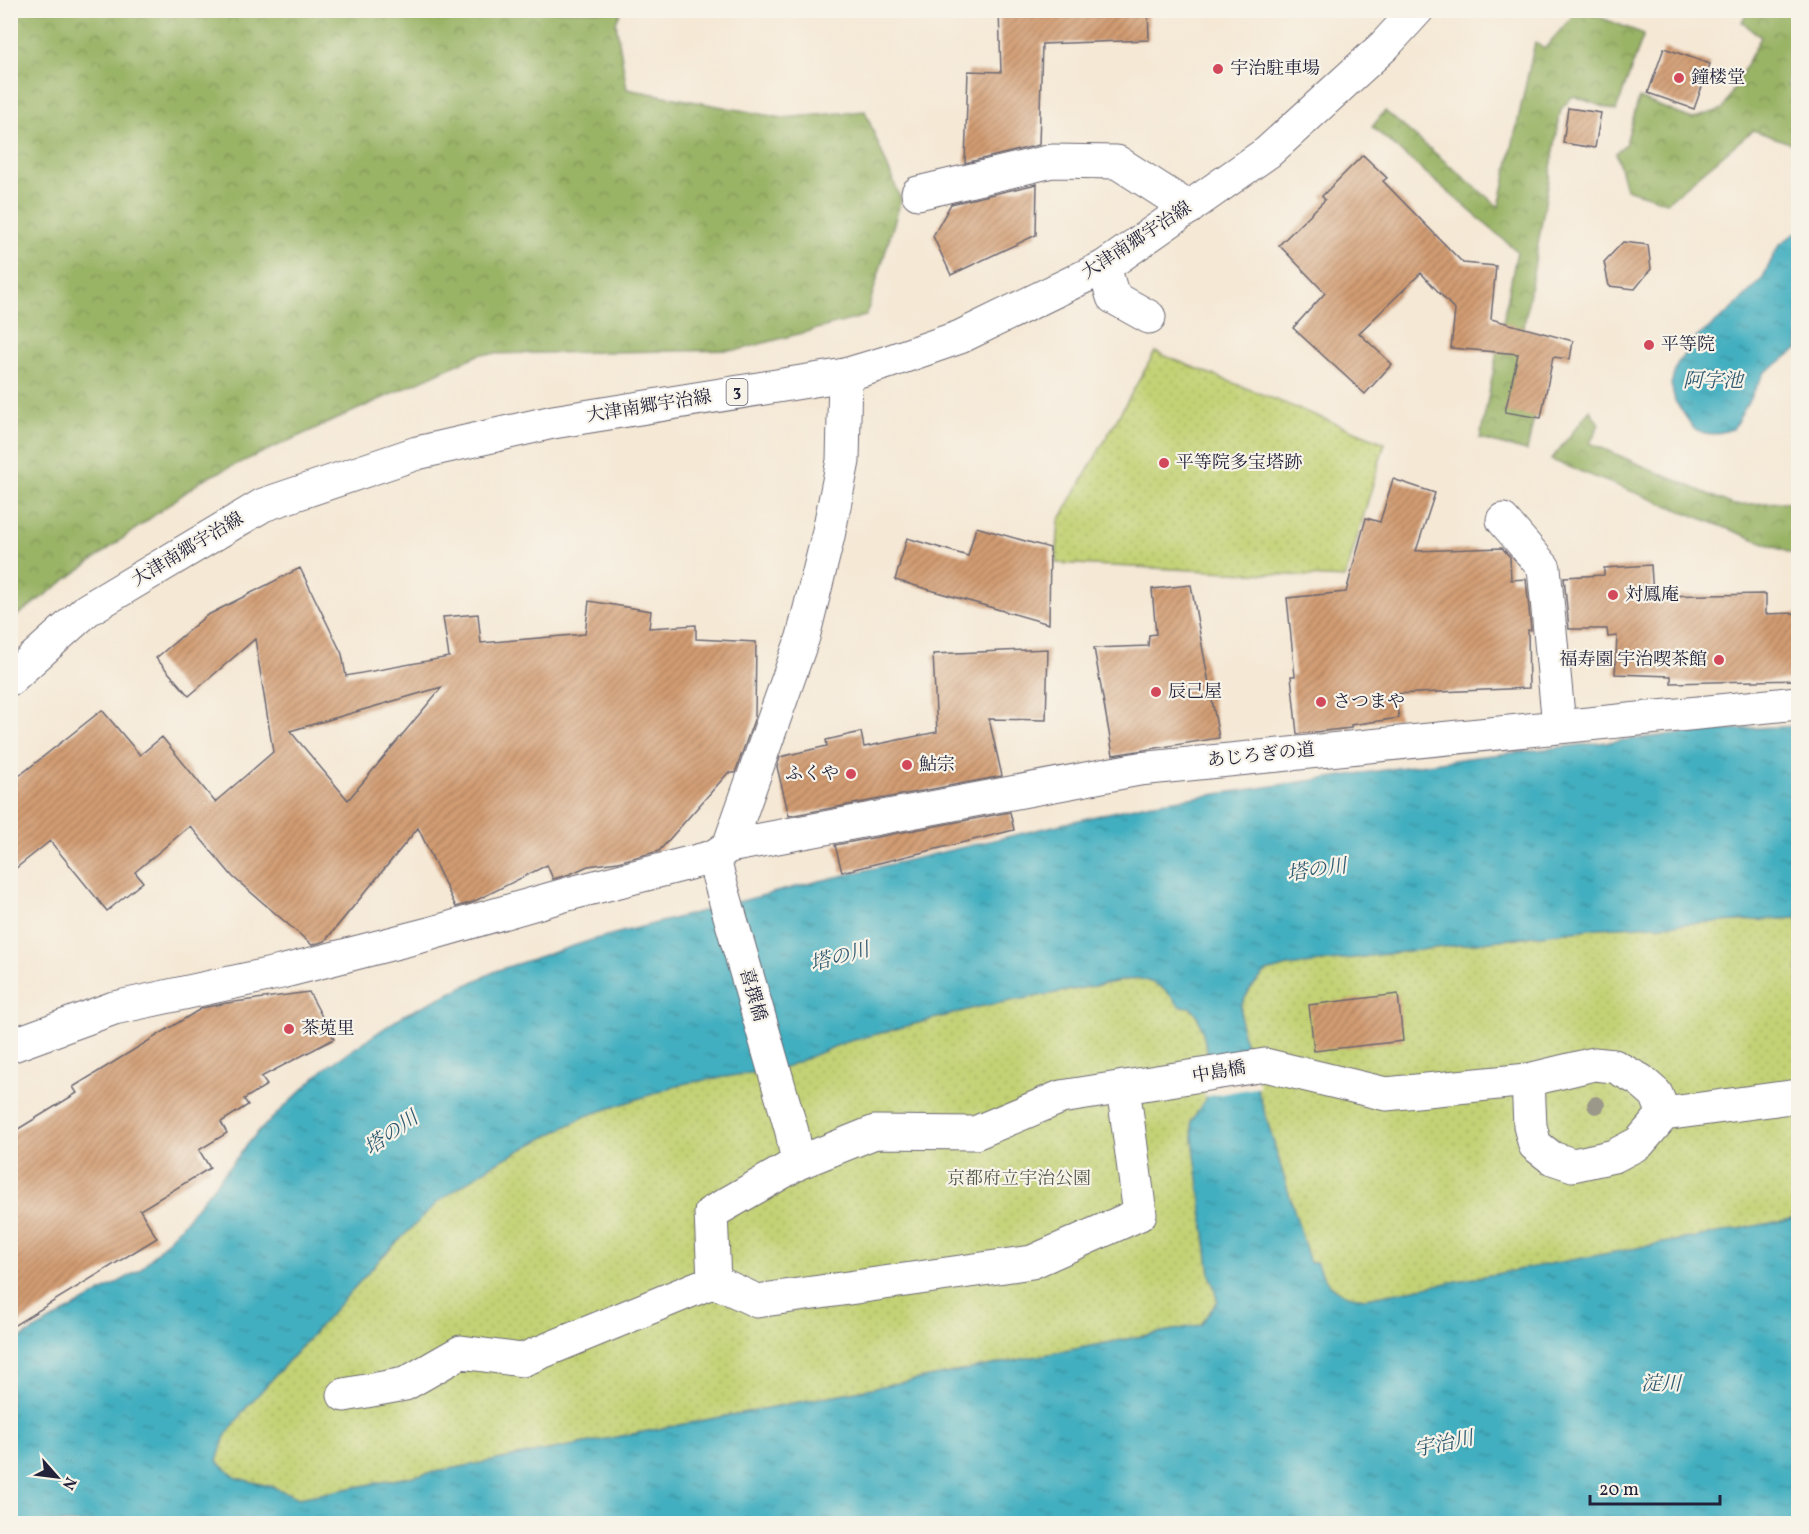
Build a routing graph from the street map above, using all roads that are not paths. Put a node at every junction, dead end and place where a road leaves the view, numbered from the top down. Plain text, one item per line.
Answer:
1 (1417, 10) edge
2 (918, 193) dead end
3 (1189, 208) junction
4 (1104, 267) junction
5 (1149, 317) dead end
6 (845, 375) junction
7 (1503, 520) dead end
8 (10, 679) edge
9 (1798, 703) edge
10 (1559, 726) junction
11 (721, 852) junction
12 (10, 1046) edge
13 (1528, 1080) junction
14 (1123, 1088) junction
15 (1798, 1096) edge
16 (1664, 1114) junction
17 (795, 1147) junction
18 (714, 1281) junction
19 (344, 1395) dead end

1 - 3 street, 大津南郷宇治線 / 3
2 - 3 street
3 - 4 street, 大津南郷宇治線 / 3
4 - 5 street
4 - 6 street, 大津南郷宇治線 / 3
6 - 8 street, 大津南郷宇治線 / 3
6 - 11 street
7 - 10 street
9 - 10 street, あじろぎの道
10 - 11 street, あじろぎの道
11 - 12 street, あじろぎの道
11 - 17 street, 喜撰橋
13 - 14 street, 中島橋
13 - 16 street
13 - 16 street
14 - 17 street, 中島橋
14 - 18 street
15 - 16 street
17 - 18 street, 中島橋
18 - 19 street

